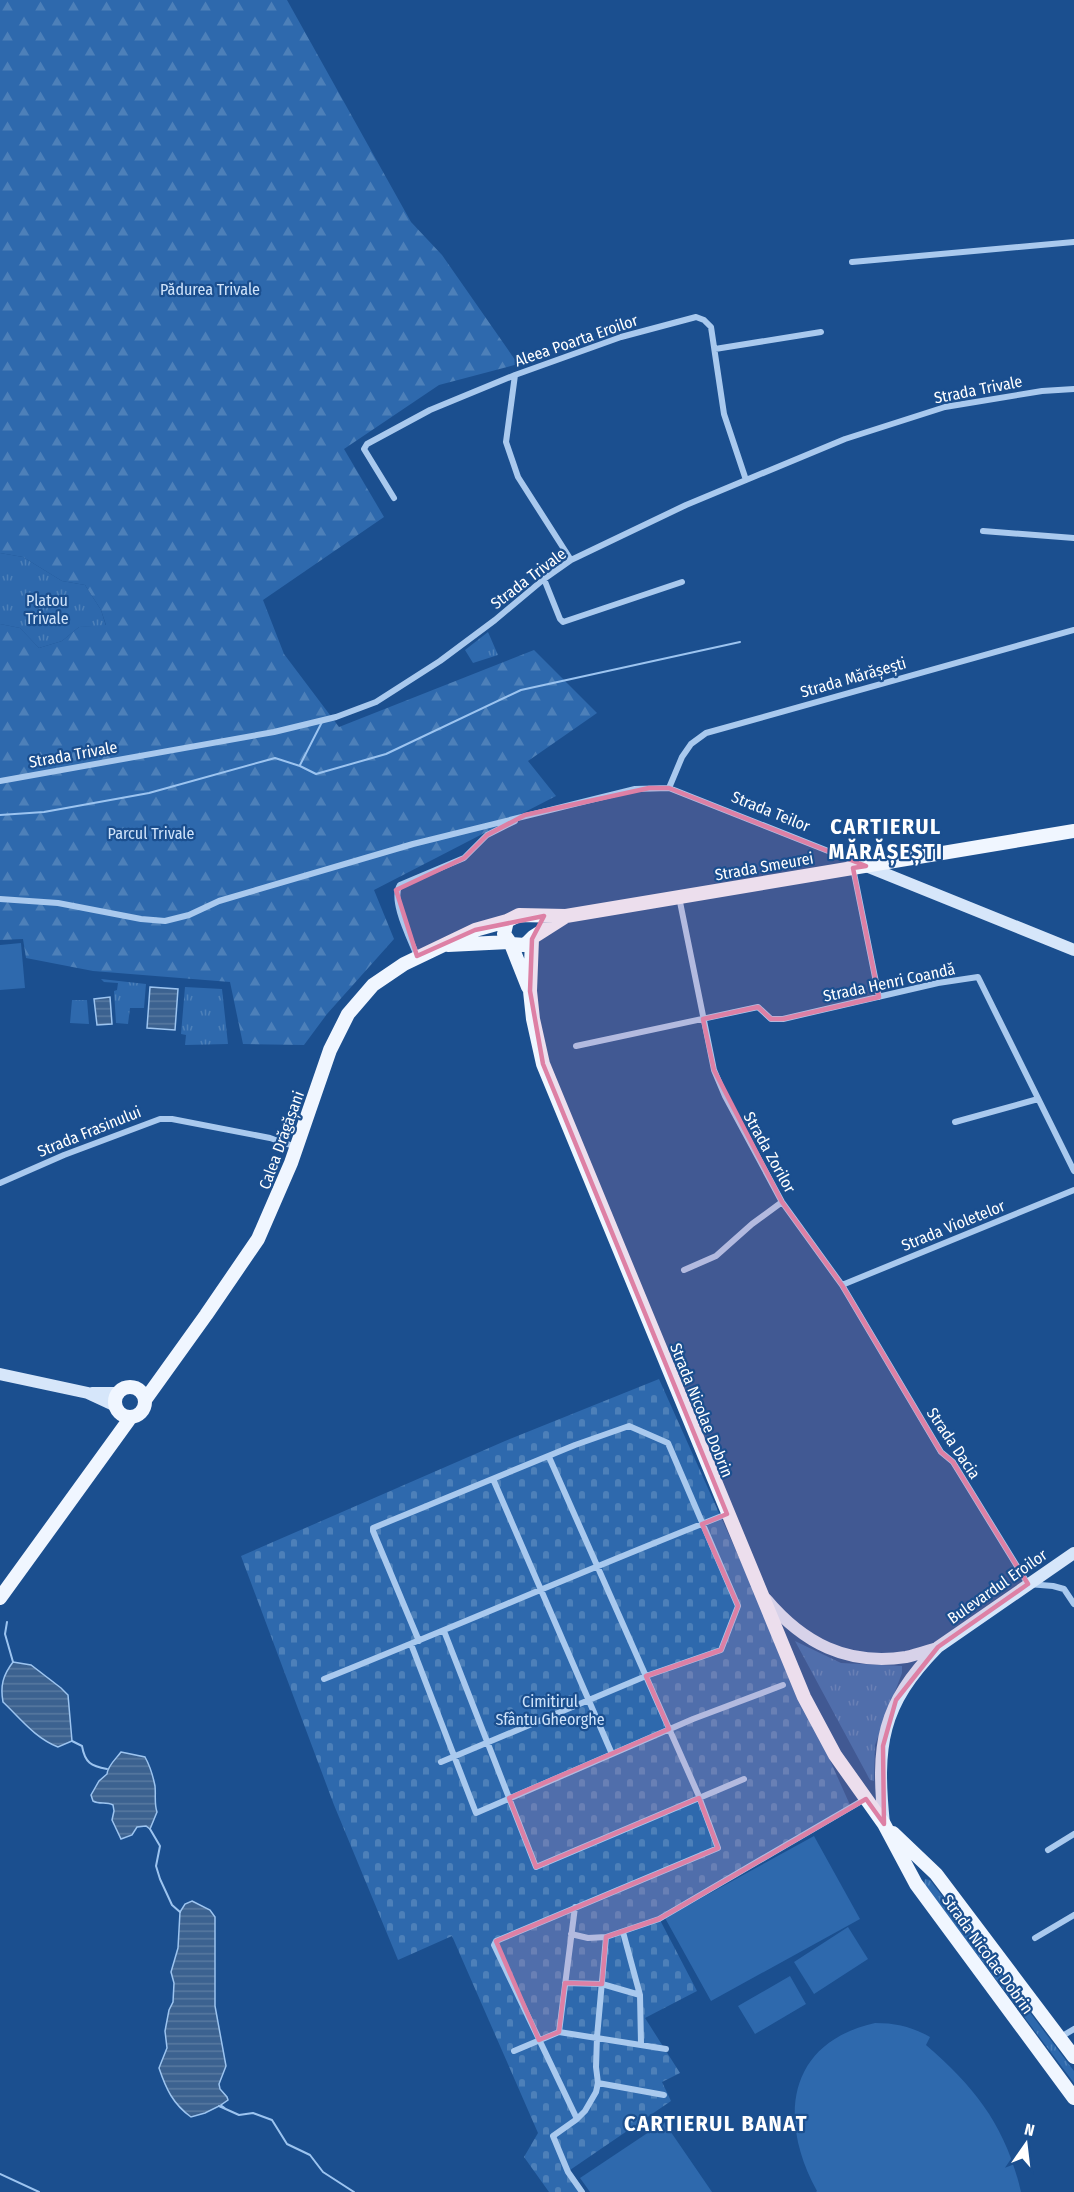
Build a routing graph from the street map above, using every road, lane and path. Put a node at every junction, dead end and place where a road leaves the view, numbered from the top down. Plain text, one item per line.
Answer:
1 (1074, 242) edge
2 (852, 262) dead end
3 (821, 332) dead end
4 (715, 349) junction
5 (515, 375) junction
6 (1074, 388) edge
7 (746, 480) junction
8 (394, 498) dead end
9 (983, 531) dead end
10 (1074, 538) edge
11 (571, 560) junction
12 (544, 579) junction
13 (682, 582) dead end
14 (1074, 630) edge
15 (0, 781) edge
16 (669, 788) junction
17 (525, 815) junction
18 (1074, 831) edge
19 (859, 867) junction
20 (679, 897) junction
21 (0, 899) edge
22 (566, 916) junction
23 (525, 917) junction
24 (507, 921) junction
25 (532, 938) junction
26 (510, 943) junction
27 (440, 945) junction
28 (1074, 950) edge
29 (417, 957) junction
30 (530, 991) junction
31 (879, 997) junction
32 (703, 1019) junction
33 (576, 1046) dead end
34 (1038, 1099) junction
35 (955, 1122) dead end
36 (297, 1147) junction
37 (1074, 1171) edge
38 (0, 1183) edge
39 (1074, 1190) edge
40 (782, 1202) junction
41 (684, 1270) dead end
42 (842, 1285) junction
43 (0, 1374) edge
44 (140, 1394) junction
45 (121, 1407) junction
46 (549, 1456) junction
47 (493, 1479) junction
48 (727, 1514) junction
49 (702, 1524) junction
50 (1074, 1553) edge
51 (597, 1565) junction
52 (1028, 1584) junction
53 (541, 1592) junction
54 (761, 1593) junction
55 (0, 1598) edge
56 (1074, 1604) edge
57 (444, 1631) junction
58 (419, 1641) junction
59 (411, 1644) junction
60 (938, 1647) junction
61 (646, 1676) junction
62 (324, 1679) dead end
63 (783, 1685) dead end
64 (588, 1699) junction
65 (669, 1729) junction
66 (488, 1743) junction
67 (612, 1754) junction
68 (455, 1756) junction
69 (441, 1762) dead end
70 (744, 1779) dead end
71 (510, 1798) junction
72 (699, 1798) junction
73 (866, 1799) junction
74 (884, 1824) junction
75 (1074, 1834) edge
76 (1048, 1850) dead end
77 (936, 1874) junction
78 (916, 1884) junction
79 (575, 1907) junction
80 (1074, 1915) edge
81 (623, 1932) junction
82 (571, 1934) junction
83 (606, 1937) junction
84 (1035, 1938) dead end
85 (566, 1983) junction
86 (602, 1984) junction
87 (640, 1995) junction
88 (1074, 2029) edge
89 (560, 2032) junction
90 (597, 2037) junction
91 (1059, 2038) junction
92 (539, 2040) junction
93 (641, 2043) junction
94 (666, 2049) dead end
95 (514, 2051) dead end
96 (1074, 2057) edge
97 (598, 2083) junction
98 (664, 2095) dead end
99 (1074, 2098) edge
100 (577, 2119) junction
101 (582, 2192) edge

1 - 2 street
3 - 4 street
4 - 5 street, Aleea Poarta Eroilor
4 - 7 street, Aleea Poarta Eroilor
5 - 8 street, Aleea Poarta Eroilor
5 - 11 street
6 - 7 street, Strada Trivale
7 - 11 street, Strada Trivale
9 - 10 street
11 - 12 street, Strada Trivale
12 - 13 street
12 - 15 street, Strada Trivale
14 - 16 street, Strada Mărășești
16 - 17 street, Strada Teilor
16 - 19 street, Strada Teilor
17 - 21 street, Strada Teilor
17 - 29 street
18 - 19 main road, Strada Smeurei
19 - 20 main road, Strada Smeurei
19 - 28 street, Strada Teilor
19 - 31 street
20 - 22 main road, Strada Smeurei
20 - 32 street, Strada Zorilor
22 - 23 main road, Strada Smeurei
22 - 25 main road, Strada Smeurei
23 - 24 main road
23 - 25 main road
24 - 26 main road
24 - 27 main road, Calea Drăgășani
25 - 26 main road
25 - 30 main road, Strada Nicolae Dobrin
26 - 27 main road, Calea Drăgășani
26 - 30 main road, Strada Nicolae Dobrin
27 - 29 main road, Calea Drăgășani
29 - 36 main road, Calea Drăgășani
30 - 48 main road, Strada Nicolae Dobrin
31 - 32 street, Strada Henri Coandă
31 - 34 street, Strada Henri Coandă
32 - 33 street
32 - 40 street, Strada Zorilor
34 - 35 street
34 - 37 street, Strada Henri Coandă
36 - 38 street, Strada Frasinului
36 - 44 main road, Calea Drăgășani
39 - 42 street, Strada Violetelor
40 - 41 street
40 - 42 street, Strada Zorilor
42 - 52 street, Strada Dacia
43 - 45 street
44 - 45 main road
44 - 45 main road, Calea Drăgășani
45 - 55 main road
46 - 47 street
46 - 49 street
46 - 51 street
47 - 53 street
47 - 58 street
48 - 49 street
48 - 54 main road, Strada Nicolae Dobrin
49 - 51 street
49 - 61 street
50 - 52 street, Bulevardul Eroilor
51 - 53 street
51 - 61 street
52 - 56 street
52 - 60 street, Bulevardul Eroilor
53 - 57 street
53 - 64 street
54 - 60 street, Bulevardul Eroilor
54 - 73 main road, Strada Nicolae Dobrin
57 - 58 street
57 - 66 street
58 - 59 street
59 - 62 street
59 - 68 street
60 - 74 street, Bulevardul Eroilor
61 - 64 street
61 - 65 street
63 - 65 street
64 - 66 street
64 - 67 street
65 - 67 street
65 - 72 street
66 - 68 street
66 - 71 street
67 - 71 street
68 - 69 street
68 - 71 street
70 - 72 street
71 - 72 street
72 - 79 street
73 - 74 main road, Strada Nicolae Dobrin
73 - 81 street
74 - 77 main road, Strada Nicolae Dobrin
74 - 78 main road, Strada Nicolae Dobrin
75 - 76 street
77 - 78 main road
77 - 91 main road, Strada Nicolae Dobrin
78 - 99 main road, Strada Nicolae Dobrin
79 - 82 street
79 - 92 street
80 - 84 street
81 - 83 street
81 - 87 street
82 - 83 street
82 - 85 street
83 - 86 street
85 - 86 street
85 - 89 street
86 - 87 street
86 - 90 street
87 - 93 street
88 - 91 street
89 - 90 street
89 - 92 street
90 - 93 street
90 - 97 street
91 - 96 main road, Strada Nicolae Dobrin
92 - 95 street
92 - 100 street
93 - 94 street
97 - 98 street
97 - 100 street
100 - 101 street

